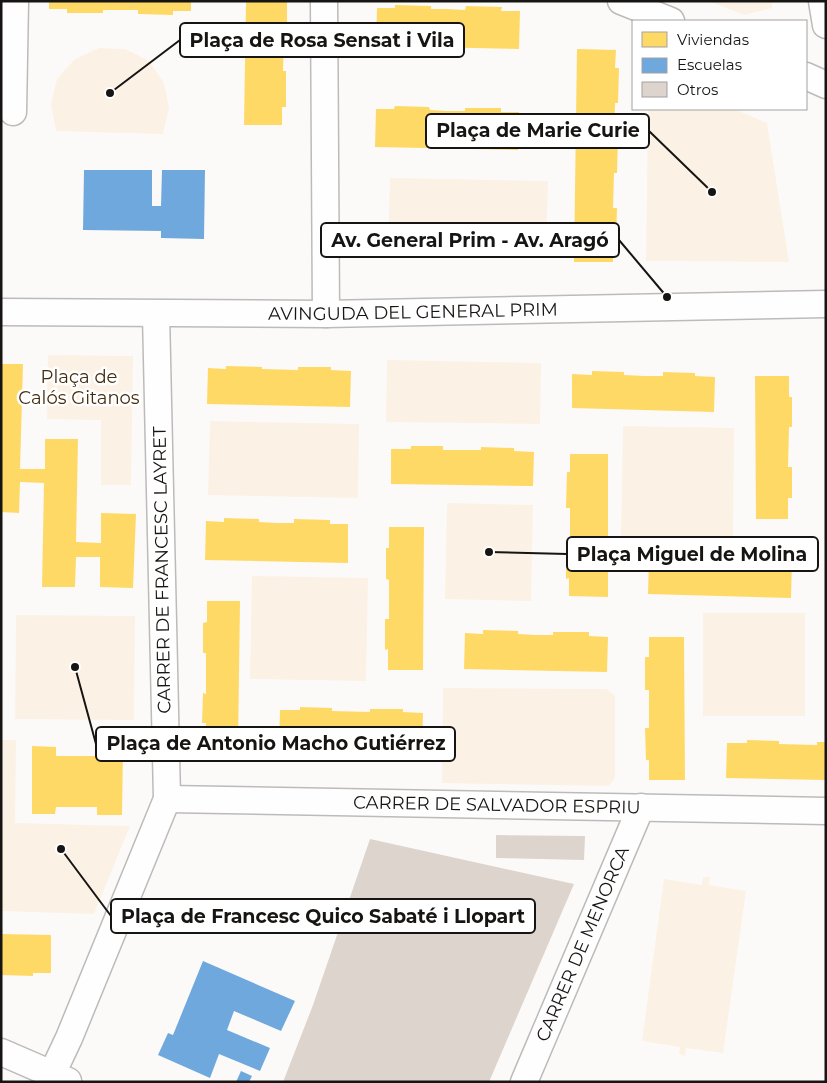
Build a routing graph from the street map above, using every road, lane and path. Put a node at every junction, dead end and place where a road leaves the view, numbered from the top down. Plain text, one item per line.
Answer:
1 (15, 1) edge
2 (324, 1) edge
3 (621, 1) edge
4 (822, 1) edge
5 (668, 20) edge
6 (826, 24) edge
7 (807, 76) edge
8 (826, 85) edge
9 (13, 112) dead end
10 (826, 304) edge
11 (1, 312) edge
12 (156, 314) junction
13 (326, 314) junction
14 (168, 799) junction
15 (641, 807) junction
16 (826, 811) edge
17 (1, 1052) edge
18 (60, 1078) edge
19 (524, 1082) edge

1 - 9 street
2 - 13 street
3 - 5 street
4 - 6 street
7 - 8 street
10 - 13 street, AVINGUDA DEL GENERAL PRIM
11 - 12 street, AVINGUDA DEL GENERAL PRIM
12 - 13 street, AVINGUDA DEL GENERAL PRIM
12 - 14 street, CARRER DE FRANCESC LAYRET
14 - 15 street, CARRER DE SALVADOR ESPRIU
14 - 18 street, CARRER DE FRANCESC LAYRET
15 - 16 street, CARRER DE SALVADOR ESPRIU
15 - 19 street, CARRER DE MENORCA
17 - 18 street

